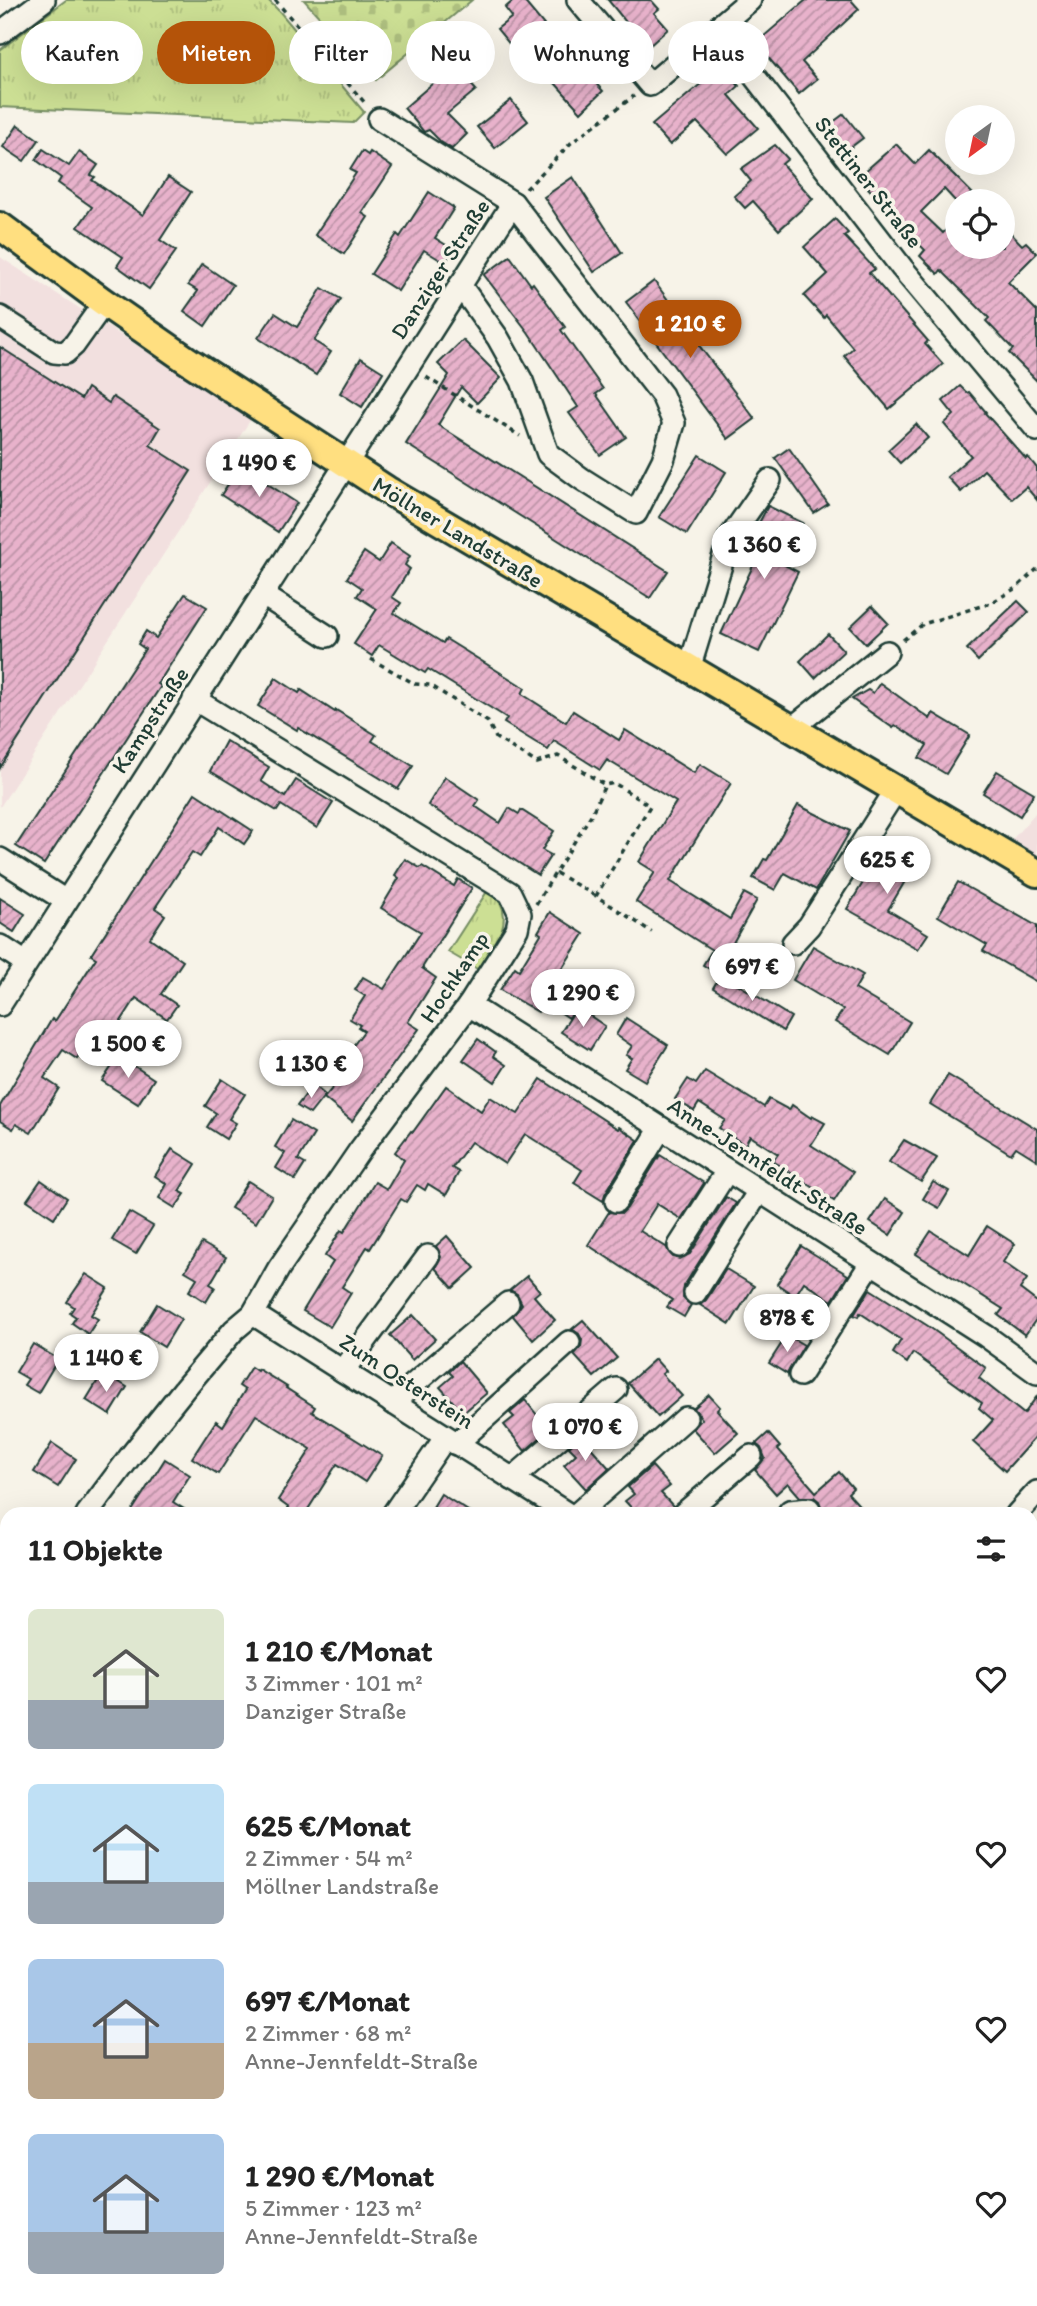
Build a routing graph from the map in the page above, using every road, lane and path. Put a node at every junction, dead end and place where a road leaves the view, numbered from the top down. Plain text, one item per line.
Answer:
1 (44, 0) edge
2 (275, 0) edge
3 (578, 0) edge
4 (750, 0) edge
5 (725, 21) edge
6 (0, 33) edge
7 (668, 70) edge
8 (760, 84) edge
9 (650, 85) junction
10 (379, 119) joint
11 (513, 203) junction
12 (0, 226) edge
13 (460, 285) junction
14 (104, 303) junction
15 (0, 317) edge
16 (409, 366) junction
17 (1037, 430) edge
18 (548, 454) junction
19 (347, 465) junction
20 (770, 480) dead end
21 (1037, 569) edge
22 (263, 595) junction
23 (327, 636) dead end
24 (887, 652) joint
25 (371, 659) dead end
26 (689, 669) junction
27 (194, 699) junction
28 (791, 729) junction
29 (605, 785) junction
30 (896, 790) junction
31 (0, 859) edge
32 (556, 873) junction
33 (1037, 873) edge
34 (596, 896) junction
35 (66, 901) junction
36 (520, 914) junction
37 (652, 932) dead end
38 (793, 943) dead end
39 (0, 946) edge
40 (26, 963) junction
41 (0, 1005) edge
42 (469, 1005) junction
43 (661, 1128) junction
44 (727, 1171) junction
45 (759, 1191) junction
46 (616, 1201) dead end
47 (679, 1246) dead end
48 (428, 1256) dead end
49 (871, 1262) junction
50 (695, 1293) dead end
51 (508, 1303) dead end
52 (253, 1314) junction
53 (569, 1342) dead end
54 (343, 1371) junction
55 (1037, 1373) edge
56 (800, 1375) dead end
57 (616, 1389) dead end
58 (391, 1403) junction
59 (686, 1418) dead end
60 (450, 1441) junction
61 (751, 1456) dead end
62 (512, 1479) junction
63 (1037, 1492) edge
64 (93, 1507) edge
65 (398, 1507) edge
66 (557, 1507) edge
67 (585, 1507) edge
68 (691, 1507) edge
69 (1023, 1507) edge

1 - 6 street
2 - 10 path
3 - 9 street
4 - 5 street
7 - 9 street
8 - 17 street, Stettiner Straße
9 - 11 path
10 - 11 street
11 - 13 street, Danziger Straße
11 - 18 street, Danziger Straße
12 - 14 main road, Möllner Landstraße
13 - 16 street, Danziger Straße
13 - 18 street
14 - 15 street
14 - 19 main road, Möllner Landstraße
16 - 18 path
16 - 19 street, Danziger Straße
19 - 22 street, Kampstraße
19 - 26 main road, Möllner Landstraße
20 - 26 street
21 - 24 path
22 - 23 street
22 - 27 street, Kampstraße
24 - 28 street
25 - 29 path
26 - 28 main road, Möllner Landstraße
27 - 35 street, Kampstraße
27 - 36 street
28 - 30 main road, Möllner Landstraße
29 - 32 path
29 - 34 path
30 - 33 main road, Möllner Landstraße
30 - 38 street
31 - 35 street
32 - 34 path
32 - 36 path
34 - 37 path
35 - 40 street, Kampstraße
36 - 42 street, Hochkamp
39 - 40 street
40 - 41 street, Kampstraße
42 - 43 street, Anne-Jennfeldt-Straße
42 - 52 street, Hochkamp
43 - 44 street, Anne-Jennfeldt-Straße
43 - 46 street
44 - 45 street, Anne-Jennfeldt-Straße
44 - 47 street
45 - 49 street, Anne-Jennfeldt-Straße
45 - 50 street
48 - 54 street
49 - 55 street, Anne-Jennfeldt-Straße
49 - 56 street
51 - 58 street
52 - 54 street, Zum Osterstein
52 - 64 street, Hochkamp
53 - 60 street
54 - 58 street, Zum Osterstein
57 - 62 street
58 - 60 street, Zum Osterstein
59 - 67 street
60 - 62 street, Zum Osterstein
60 - 65 street
61 - 68 street
62 - 66 street, Zum Osterstein
63 - 69 street

